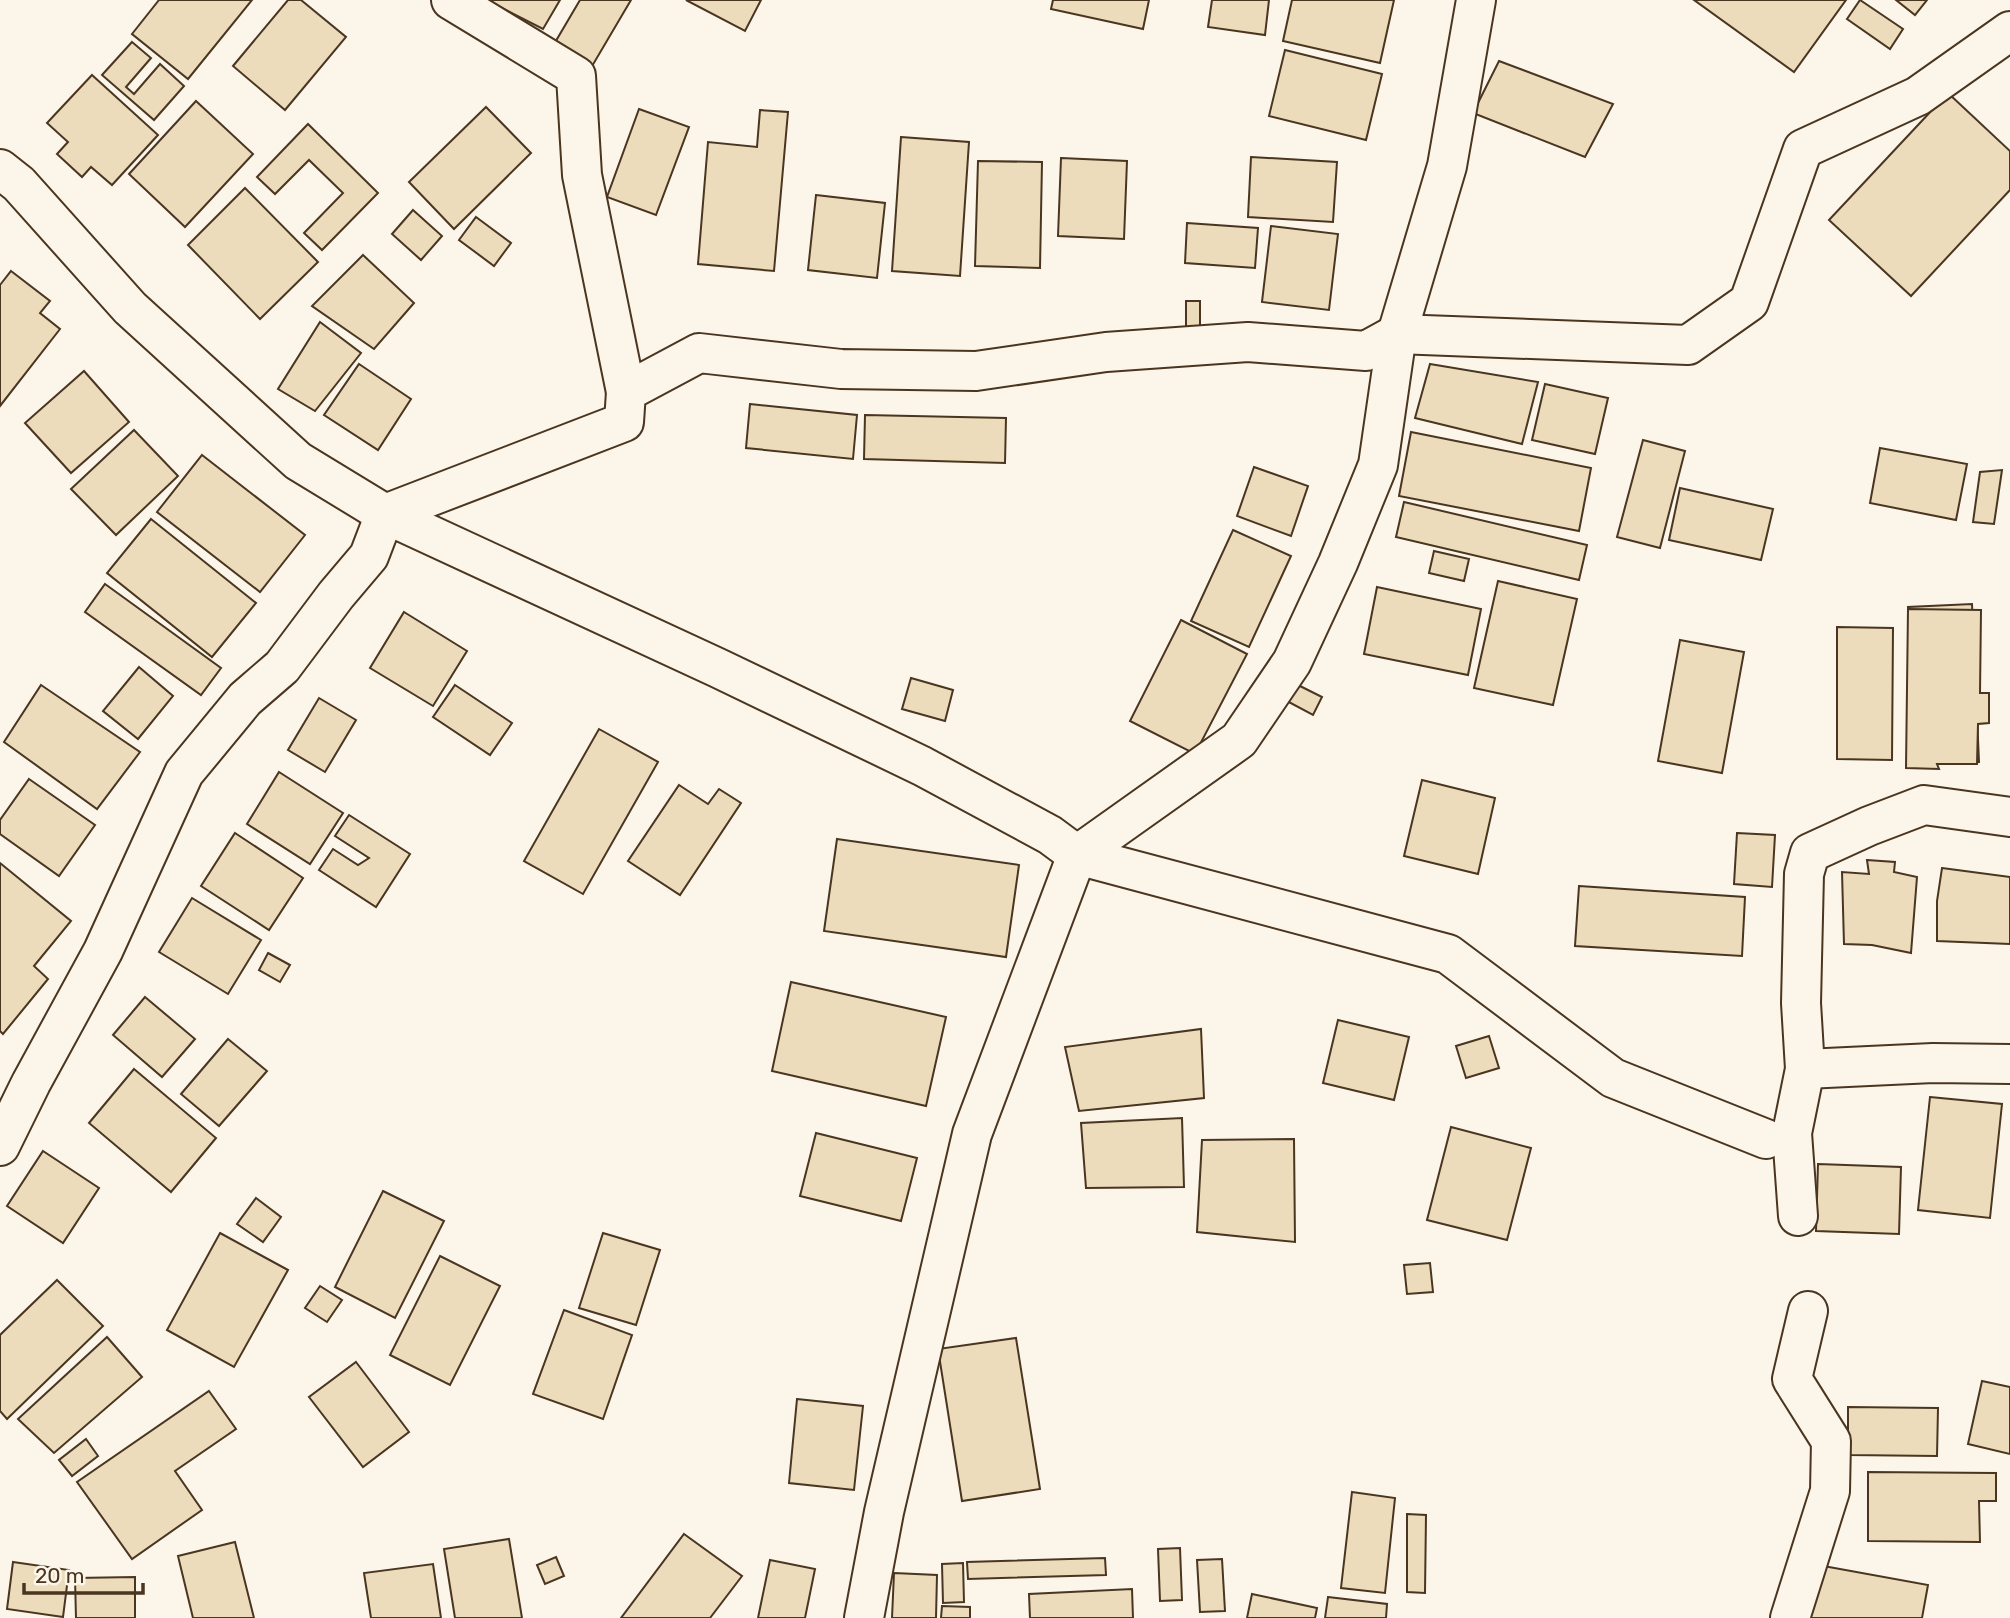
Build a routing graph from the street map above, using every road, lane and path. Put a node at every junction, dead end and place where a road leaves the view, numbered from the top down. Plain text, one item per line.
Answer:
1 (451, 0) edge
2 (1476, 0) edge
3 (2010, 31) edge
4 (0, 169) edge
5 (1397, 334) junction
6 (626, 392) junction
7 (385, 514) junction
8 (2010, 817) edge
9 (1077, 855) junction
10 (2010, 1064) edge
11 (1805, 1069) junction
12 (1766, 1139) dead end
13 (0, 1146) edge
14 (1798, 1216) dead end
15 (1808, 1311) dead end
16 (864, 1618) edge
17 (1790, 1618) edge

1 - 6 street
2 - 5 street
3 - 5 street
4 - 7 street
5 - 6 street
5 - 9 street
6 - 7 street
7 - 9 street
7 - 13 street
8 - 11 street
9 - 12 street
9 - 16 street
10 - 11 street
11 - 14 street
15 - 17 street

